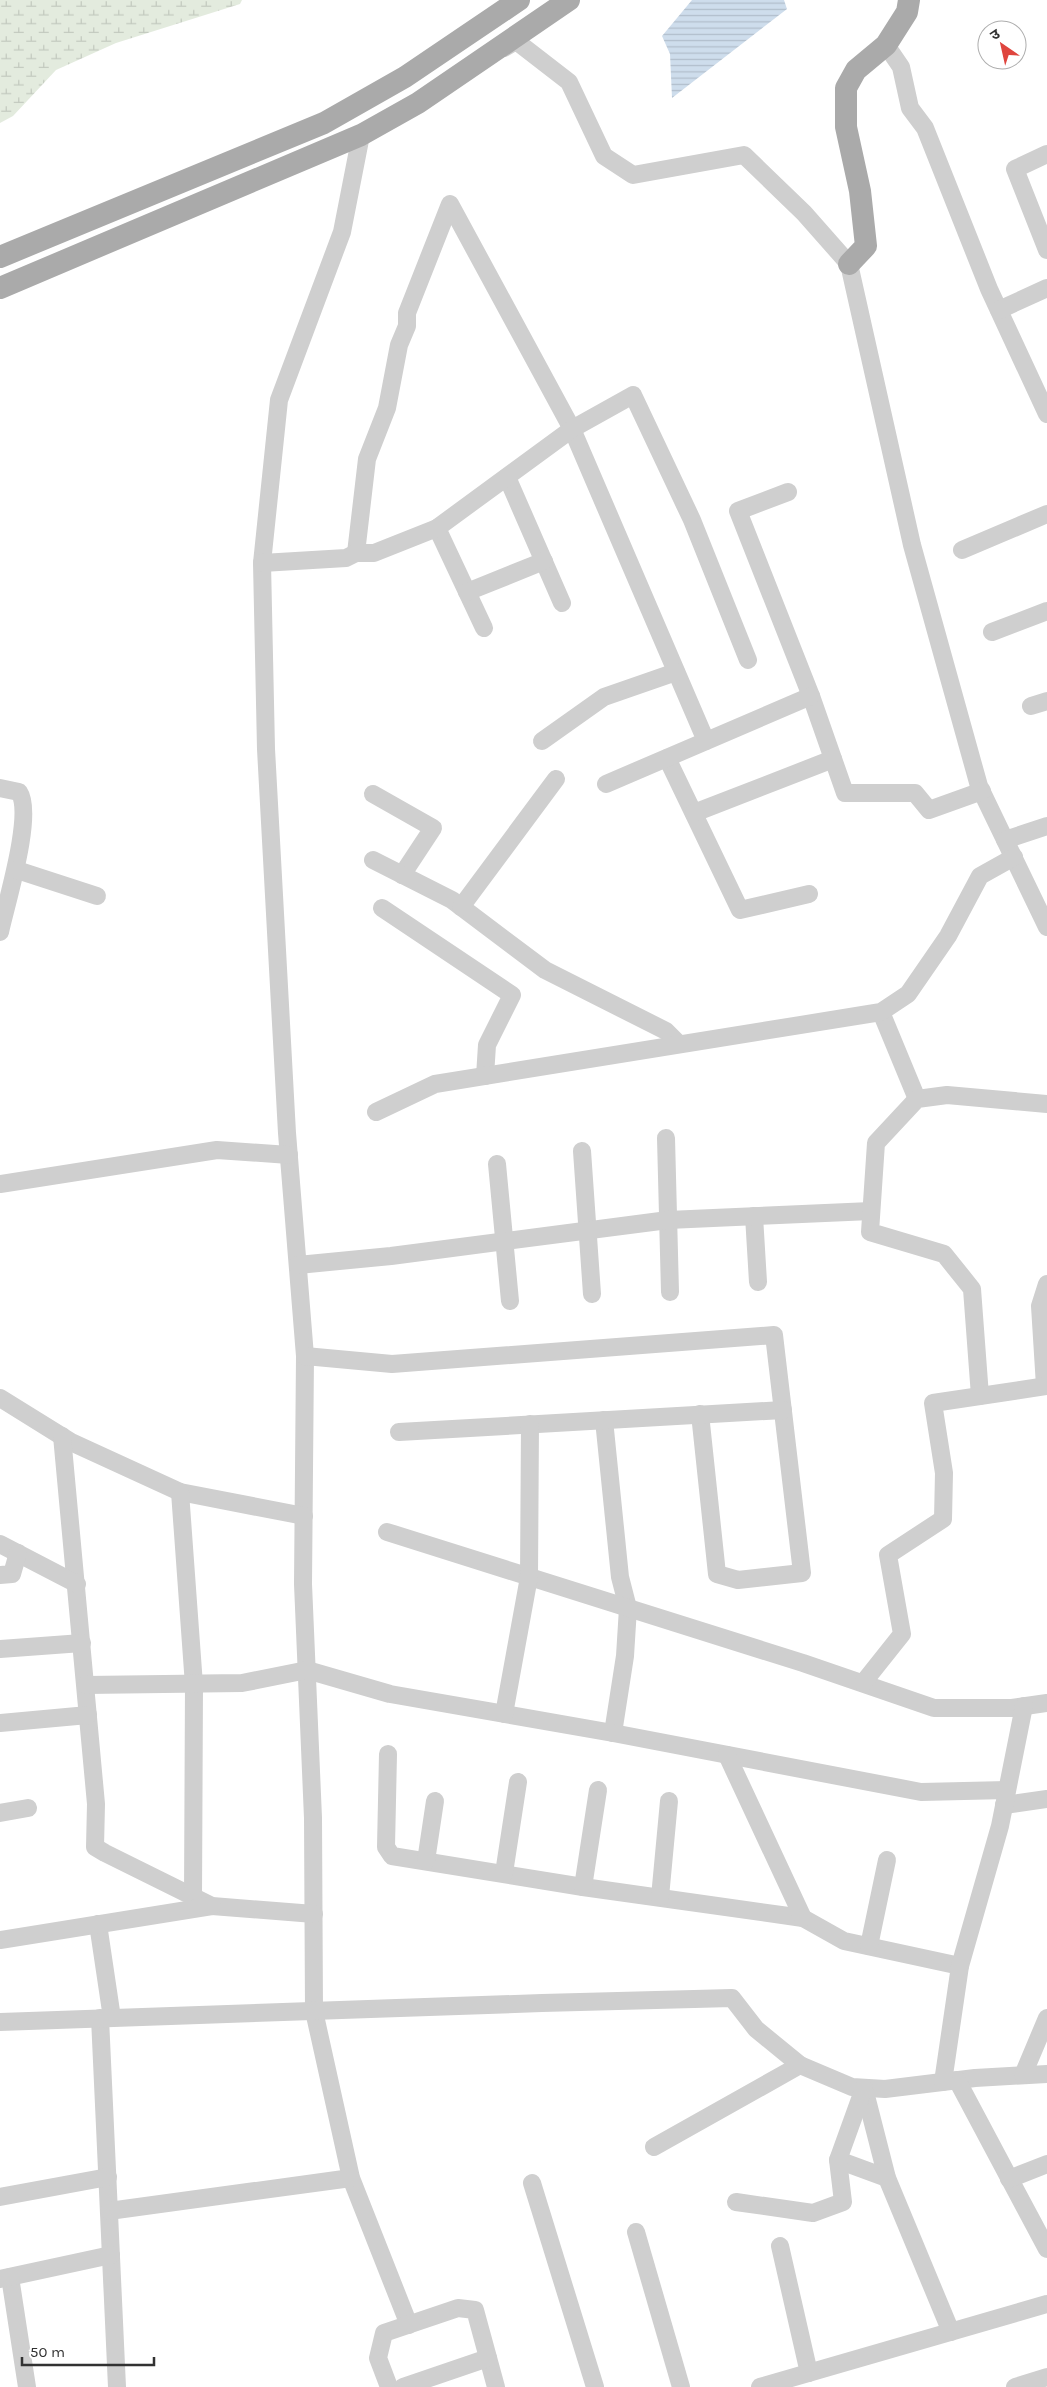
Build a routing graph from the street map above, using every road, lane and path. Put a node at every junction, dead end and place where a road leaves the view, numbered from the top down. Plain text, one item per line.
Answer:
1 (519, 0) edge
2 (569, 0) edge
3 (909, 0) edge
4 (886, 45) junction
5 (418, 103) junction
6 (361, 135) junction
7 (1047, 154) edge
8 (1047, 250) edge
9 (0, 258) edge
10 (849, 264) junction
11 (0, 288) edge
12 (1047, 288) edge
13 (999, 310) junction
14 (1040, 381) edge
15 (1047, 414) edge
16 (572, 429) junction
17 (507, 477) junction
18 (788, 492) dead end
19 (1047, 514) edge
20 (438, 528) junction
21 (962, 550) dead end
22 (356, 552) junction
23 (262, 562) junction
24 (544, 562) junction
25 (467, 592) junction
26 (562, 603) dead end
27 (1047, 611) edge
28 (484, 628) dead end
29 (992, 632) dead end
30 (748, 660) dead end
31 (676, 672) junction
32 (811, 696) junction
33 (542, 741) dead end
34 (706, 741) junction
35 (667, 758) junction
36 (833, 759) junction
37 (556, 779) dead end
38 (606, 784) dead end
39 (0, 788) edge
40 (982, 791) junction
41 (372, 794) dead end
42 (694, 813) junction
43 (1047, 826) edge
44 (1005, 840) junction
45 (1014, 857) junction
46 (374, 860) dead end
47 (17, 870) junction
48 (402, 874) junction
49 (810, 894) dead end
50 (97, 896) dead end
51 (461, 907) junction
52 (382, 908) dead end
53 (1047, 927) edge
54 (0, 932) edge
55 (880, 1012) junction
56 (679, 1044) junction
57 (485, 1076) junction
58 (917, 1099) junction
59 (1047, 1104) edge
60 (376, 1112) dead end
61 (666, 1138) dead end
62 (582, 1151) dead end
63 (289, 1155) junction
64 (497, 1164) dead end
65 (0, 1184) edge
66 (871, 1211) junction
67 (754, 1216) junction
68 (668, 1220) junction
69 (587, 1230) junction
70 (504, 1241) junction
71 (298, 1265) junction
72 (758, 1282) dead end
73 (1047, 1284) edge
74 (670, 1292) dead end
75 (592, 1294) dead end
76 (510, 1301) dead end
77 (305, 1356) junction
78 (1046, 1386) edge
79 (980, 1396) junction
80 (0, 1398) edge
81 (783, 1410) junction
82 (700, 1414) junction
83 (604, 1420) junction
84 (530, 1424) junction
85 (398, 1432) dead end
86 (62, 1436) junction
87 (180, 1492) junction
88 (304, 1516) junction
89 (387, 1532) dead end
90 (0, 1544) edge
91 (18, 1554) junction
92 (0, 1575) edge
93 (529, 1577) junction
94 (77, 1584) junction
95 (628, 1608) junction
96 (82, 1643) junction
97 (0, 1649) edge
98 (307, 1670) junction
99 (863, 1683) junction
100 (86, 1685) junction
101 (194, 1685) junction
102 (1047, 1704) edge
103 (1024, 1706) junction
104 (504, 1714) junction
105 (88, 1715) junction
106 (0, 1723) edge
107 (613, 1733) junction
108 (388, 1754) dead end
109 (727, 1755) junction
110 (518, 1782) dead end
111 (598, 1790) dead end
112 (1005, 1797) junction
113 (1047, 1799) edge
114 (435, 1801) dead end
115 (669, 1801) dead end
116 (28, 1808) dead end
117 (0, 1813) edge
118 (887, 1860) dead end
119 (426, 1861) junction
120 (504, 1873) junction
121 (583, 1886) junction
122 (193, 1897) junction
123 (660, 1897) junction
124 (212, 1906) junction
125 (314, 1914) junction
126 (804, 1918) junction
127 (98, 1924) junction
128 (0, 1940) edge
129 (869, 1946) junction
130 (960, 1966) junction
131 (314, 2011) junction
132 (106, 2018) junction
133 (1047, 2018) edge
134 (0, 2022) edge
135 (800, 2065) junction
136 (1047, 2074) edge
137 (1023, 2075) junction
138 (950, 2081) junction
139 (864, 2088) junction
140 (654, 2147) dead end
141 (838, 2160) junction
142 (1047, 2164) edge
143 (108, 2177) junction
144 (351, 2178) junction
145 (887, 2178) junction
146 (1009, 2179) junction
147 (532, 2183) dead end
148 (0, 2197) edge
149 (736, 2202) dead end
150 (110, 2211) junction
151 (636, 2232) dead end
152 (1045, 2243) edge
153 (780, 2246) dead end
154 (112, 2254) junction
155 (5, 2278) edge
156 (1047, 2304) edge
157 (409, 2325) junction
158 (951, 2332) junction
159 (488, 2358) junction
160 (809, 2373) junction
161 (1047, 2377) edge
162 (28, 2387) edge
163 (117, 2387) edge
164 (389, 2387) edge
165 (403, 2387) edge
166 (496, 2387) edge
167 (595, 2387) edge
168 (681, 2387) edge
169 (760, 2387) edge
170 (1015, 2387) edge

1 - 9 main road
2 - 5 main road
3 - 4 main road
4 - 10 main road
4 - 13 street
5 - 6 main road
5 - 10 street
6 - 11 main road
6 - 23 street
7 - 8 street
10 - 40 street
12 - 13 street
13 - 14 street
14 - 15 street
16 - 17 street
16 - 22 street
16 - 30 street
16 - 31 street
17 - 20 street
17 - 24 street
18 - 32 street
19 - 21 street
20 - 22 street
20 - 25 street
22 - 23 street
23 - 63 street
24 - 25 street
24 - 26 street
25 - 28 street
27 - 29 street
31 - 33 street
31 - 34 street
32 - 34 street
32 - 36 street
34 - 35 street
35 - 38 street
35 - 42 street
36 - 40 street
36 - 42 street
37 - 51 street
39 - 47 street
40 - 44 street
41 - 48 street
42 - 49 street
43 - 44 street
44 - 45 street
45 - 53 street
45 - 55 street
46 - 48 street
47 - 50 street
47 - 54 street
48 - 51 street
51 - 56 street
52 - 57 street
55 - 56 street
55 - 58 street
56 - 57 street
57 - 60 street
58 - 59 street
58 - 66 street
61 - 68 street
62 - 69 street
63 - 65 street
63 - 71 street
64 - 70 street
66 - 67 street
66 - 79 street
67 - 68 street
67 - 72 street
68 - 69 street
68 - 74 street
69 - 70 street
69 - 75 street
70 - 71 street
70 - 76 street
71 - 77 street
73 - 78 street
77 - 81 street
77 - 88 street
78 - 79 street
79 - 99 street
80 - 86 street
81 - 82 street
81 - 82 street
82 - 83 street
83 - 84 street
83 - 95 street
84 - 85 street
84 - 93 street
86 - 87 street
86 - 94 street
87 - 88 street
87 - 101 street
88 - 98 street
89 - 93 street
90 - 91 street
91 - 92 street
91 - 94 street
93 - 95 street
93 - 104 street
94 - 96 street
95 - 99 street
95 - 107 street
96 - 97 street
96 - 100 street
98 - 101 street
98 - 104 street
98 - 125 street
99 - 103 street
100 - 101 street
100 - 105 street
101 - 122 street
102 - 103 street
103 - 112 street
104 - 107 street
105 - 106 street
105 - 122 street
107 - 109 street
108 - 119 street
109 - 112 street
109 - 126 street
110 - 120 street
111 - 121 street
112 - 113 street
112 - 130 street
114 - 119 street
115 - 123 street
116 - 117 street
118 - 129 street
119 - 120 street
120 - 121 street
121 - 123 street
122 - 124 street
123 - 126 street
124 - 125 street
124 - 127 street
125 - 131 street
126 - 129 street
127 - 128 street
127 - 132 street
129 - 130 street
130 - 138 street
131 - 132 street
131 - 135 street
131 - 144 street
132 - 134 street
132 - 143 street
133 - 137 street
135 - 139 street
135 - 140 street
136 - 137 street
137 - 138 street
138 - 139 street
138 - 146 street
139 - 141 street
139 - 145 street
141 - 145 street
141 - 149 street
142 - 146 street
143 - 148 street
143 - 150 street
144 - 150 street
144 - 157 street
145 - 158 street
146 - 152 street
147 - 167 street
150 - 154 street
151 - 168 street
153 - 160 street
154 - 155 street
154 - 163 street
155 - 162 street
156 - 158 street
157 - 159 street
157 - 164 street
158 - 160 street
159 - 165 street
159 - 166 street
160 - 169 street
161 - 170 street

